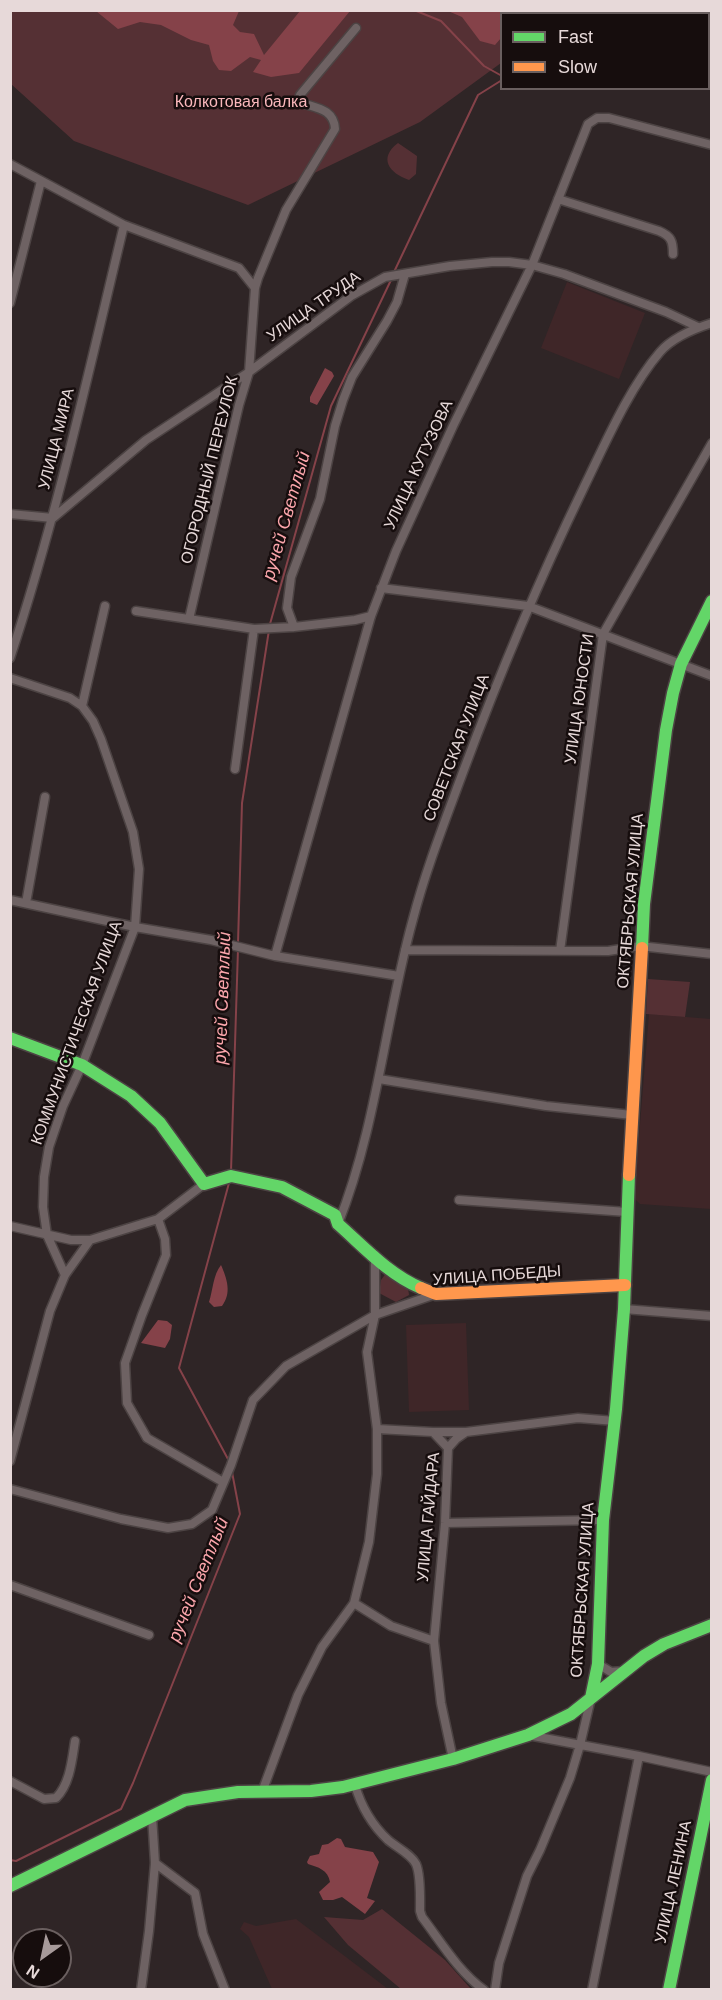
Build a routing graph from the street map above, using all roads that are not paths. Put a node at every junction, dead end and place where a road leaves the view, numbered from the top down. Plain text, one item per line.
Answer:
1 (356, 28) dead end
2 (711, 145) edge
3 (10, 164) edge
4 (41, 181) junction
5 (558, 199) junction
6 (124, 225) junction
7 (673, 254) dead end
8 (532, 265) junction
9 (396, 275) junction
10 (255, 288) junction
11 (10, 303) edge
12 (711, 323) edge
13 (698, 327) junction
14 (249, 372) junction
15 (711, 443) edge
16 (10, 514) edge
17 (52, 518) junction
18 (381, 588) junction
19 (711, 601) edge
20 (105, 606) dead end
21 (528, 606) junction
22 (136, 611) dead end
23 (371, 616) junction
24 (189, 619) junction
25 (294, 627) junction
26 (254, 629) junction
27 (603, 634) junction
28 (10, 658) edge
29 (681, 664) junction
30 (711, 676) edge
31 (10, 678) edge
32 (82, 706) junction
33 (235, 769) dead end
34 (45, 797) dead end
35 (10, 900) edge
36 (26, 903) junction
37 (135, 927) junction
38 (640, 946) junction
39 (405, 950) junction
40 (560, 951) junction
41 (711, 954) edge
42 (275, 956) junction
43 (399, 976) junction
44 (10, 1038) edge
45 (82, 1065) junction
46 (379, 1079) junction
47 (632, 1115) junction
48 (204, 1184) junction
49 (459, 1200) dead end
50 (627, 1212) junction
51 (158, 1219) junction
52 (338, 1224) junction
53 (10, 1226) edge
54 (47, 1235) junction
55 (90, 1240) junction
56 (375, 1255) junction
57 (65, 1275) junction
58 (625, 1285) junction
59 (436, 1294) junction
60 (624, 1309) junction
61 (375, 1315) junction
62 (711, 1316) edge
63 (615, 1421) junction
64 (377, 1429) junction
65 (432, 1432) junction
66 (466, 1432) junction
67 (448, 1448) junction
68 (10, 1461) edge
69 (224, 1482) junction
70 (10, 1489) edge
71 (603, 1520) junction
72 (445, 1523) junction
73 (10, 1585) edge
74 (354, 1603) junction
75 (711, 1625) edge
76 (149, 1635) dead end
77 (434, 1641) junction
78 (598, 1664) junction
79 (628, 1670) junction
80 (591, 1698) junction
81 (528, 1736) junction
82 (75, 1742) dead end
83 (580, 1745) junction
84 (639, 1756) junction
85 (453, 1759) junction
86 (711, 1772) edge
87 (711, 1780) edge
88 (10, 1781) edge
89 (355, 1785) junction
90 (262, 1792) junction
91 (152, 1816) junction
92 (155, 1863) junction
93 (10, 1886) edge
94 (141, 1989) edge
95 (225, 1989) edge
96 (484, 1989) edge
97 (495, 1989) edge
98 (592, 1989) edge
99 (669, 1989) edge

1 - 10 street, ОГОРОДНЫЙ ПЕРЕУЛОК
2 - 5 street, УЛИЦА КУТУЗОВА
3 - 4 street
4 - 6 street
4 - 11 street
5 - 7 street
5 - 8 street, УЛИЦА КУТУЗОВА
6 - 10 street
6 - 17 street, УЛИЦА МИРА
8 - 9 street, УЛИЦА ТРУДА
8 - 13 street, УЛИЦА ТРУДА
8 - 18 street, УЛИЦА КУТУЗОВА
9 - 14 street, УЛИЦА ТРУДА
9 - 25 street
10 - 14 street, ОГОРОДНЫЙ ПЕРЕУЛОК
12 - 13 street
13 - 21 street, СОВЕТСКАЯ УЛИЦА
14 - 17 street, УЛИЦА ТРУДА
14 - 24 street, ОГОРОДНЫЙ ПЕРЕУЛОК
15 - 27 street, УЛИЦА ЮНОСТИ
16 - 17 street
17 - 28 street, УЛИЦА МИРА
18 - 21 street
18 - 23 street, УЛИЦА КУТУЗОВА
19 - 29 street, ОКТЯБРЬСКАЯ УЛИЦА
20 - 32 street
21 - 27 street
21 - 39 street, СОВЕТСКАЯ УЛИЦА
22 - 24 street
23 - 25 street
23 - 42 street, УЛИЦА КУТУЗОВА
24 - 26 street
25 - 26 street
26 - 33 street
27 - 29 street
27 - 40 street, УЛИЦА ЮНОСТИ
29 - 30 street
29 - 38 street, ОКТЯБРЬСКАЯ УЛИЦА
31 - 32 street
32 - 37 street, КОММУНИСТИЧЕСКАЯ УЛИЦА
34 - 36 street
35 - 36 street
36 - 37 street
37 - 42 street
37 - 45 street, КОММУНИСТИЧЕСКАЯ УЛИЦА
38 - 40 street
38 - 41 street
38 - 47 street, ОКТЯБРЬСКАЯ УЛИЦА
39 - 40 street
39 - 43 street, СОВЕТСКАЯ УЛИЦА
42 - 43 street
43 - 46 street, СОВЕТСКАЯ УЛИЦА
44 - 45 street
45 - 48 street
45 - 54 street, КОММУНИСТИЧЕСКАЯ УЛИЦА
46 - 47 street
46 - 52 street, СОВЕТСКАЯ УЛИЦА
47 - 50 street, ОКТЯБРЬСКАЯ УЛИЦА
48 - 51 street
48 - 52 street
49 - 50 street
50 - 58 street, ОКТЯБРЬСКАЯ УЛИЦА
51 - 55 street
51 - 69 street
52 - 56 street
53 - 54 street
54 - 55 street
54 - 57 street, КОММУНИСТИЧЕСКАЯ УЛИЦА
55 - 57 street
56 - 59 street
56 - 61 street
57 - 68 street
58 - 59 street, УЛИЦА ПОБЕДЫ
58 - 60 street, ОКТЯБРЬСКАЯ УЛИЦА
59 - 61 street, УЛИЦА ПОБЕДЫ
60 - 62 street
60 - 63 street, ОКТЯБРЬСКАЯ УЛИЦА
61 - 64 street
61 - 69 street, УЛИЦА ПОБЕДЫ
63 - 66 street
63 - 71 street, ОКТЯБРЬСКАЯ УЛИЦА
64 - 65 street
64 - 74 street
65 - 66 street
65 - 67 street
66 - 67 street, УЛИЦА ГАЙДАРА
67 - 72 street, УЛИЦА ГАЙДАРА
69 - 70 street, УЛИЦА ПОБЕДЫ
71 - 72 street
71 - 78 street, ОКТЯБРЬСКАЯ УЛИЦА
72 - 77 street, УЛИЦА ГАЙДАРА
73 - 76 street
74 - 77 street
74 - 90 street
75 - 79 street
77 - 85 street, УЛИЦА ГАЙДАРА
78 - 79 street
78 - 80 street, ОКТЯБРЬСКАЯ УЛИЦА
79 - 80 street
80 - 81 street
80 - 83 street, ОКТЯБРЬСКАЯ УЛИЦА
81 - 83 street
81 - 85 street
82 - 88 street
83 - 84 street
83 - 97 street, ОКТЯБРЬСКАЯ УЛИЦА
84 - 86 street
84 - 98 street
85 - 89 street
87 - 99 street, УЛИЦА ЛЕНИНА
89 - 90 street
89 - 96 street
90 - 91 street
91 - 92 street
91 - 93 street
92 - 94 street
92 - 95 street

